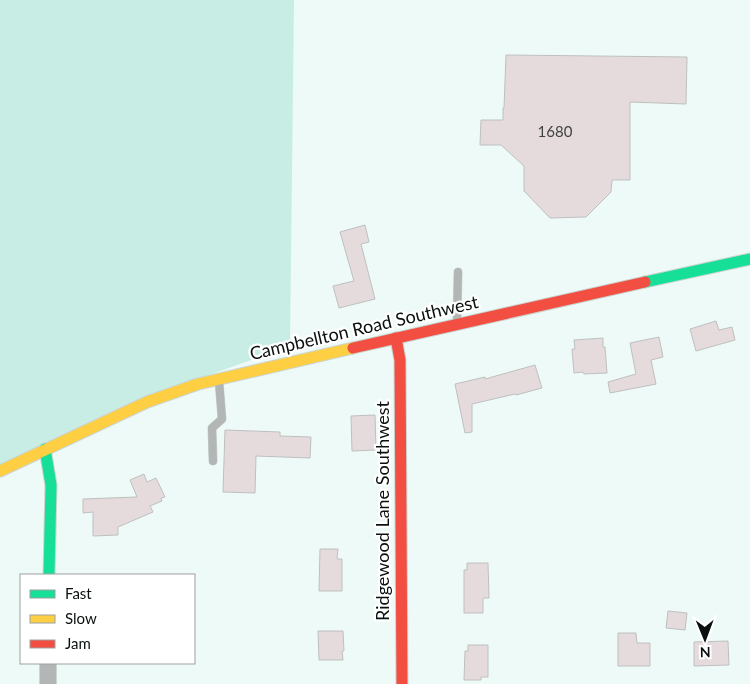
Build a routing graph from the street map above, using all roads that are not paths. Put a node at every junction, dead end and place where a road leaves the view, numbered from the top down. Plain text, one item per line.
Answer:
1 (750, 259) edge
2 (458, 272) dead end
3 (457, 324) junction
4 (396, 338) junction
5 (218, 379) junction
6 (45, 449) junction
7 (213, 461) dead end
8 (0, 471) edge
9 (49, 574) edge
10 (48, 664) edge
11 (48, 684) edge
12 (402, 684) edge

1 - 3 main road, Campbellton Road Southwest
2 - 3 lane
3 - 4 main road, Campbellton Road Southwest
4 - 5 main road, Campbellton Road Southwest
4 - 12 main road, Ridgewood Lane Southwest
5 - 6 main road, Campbellton Road Southwest
5 - 7 lane
6 - 8 main road, Campbellton Road Southwest
6 - 9 main road
10 - 11 street

